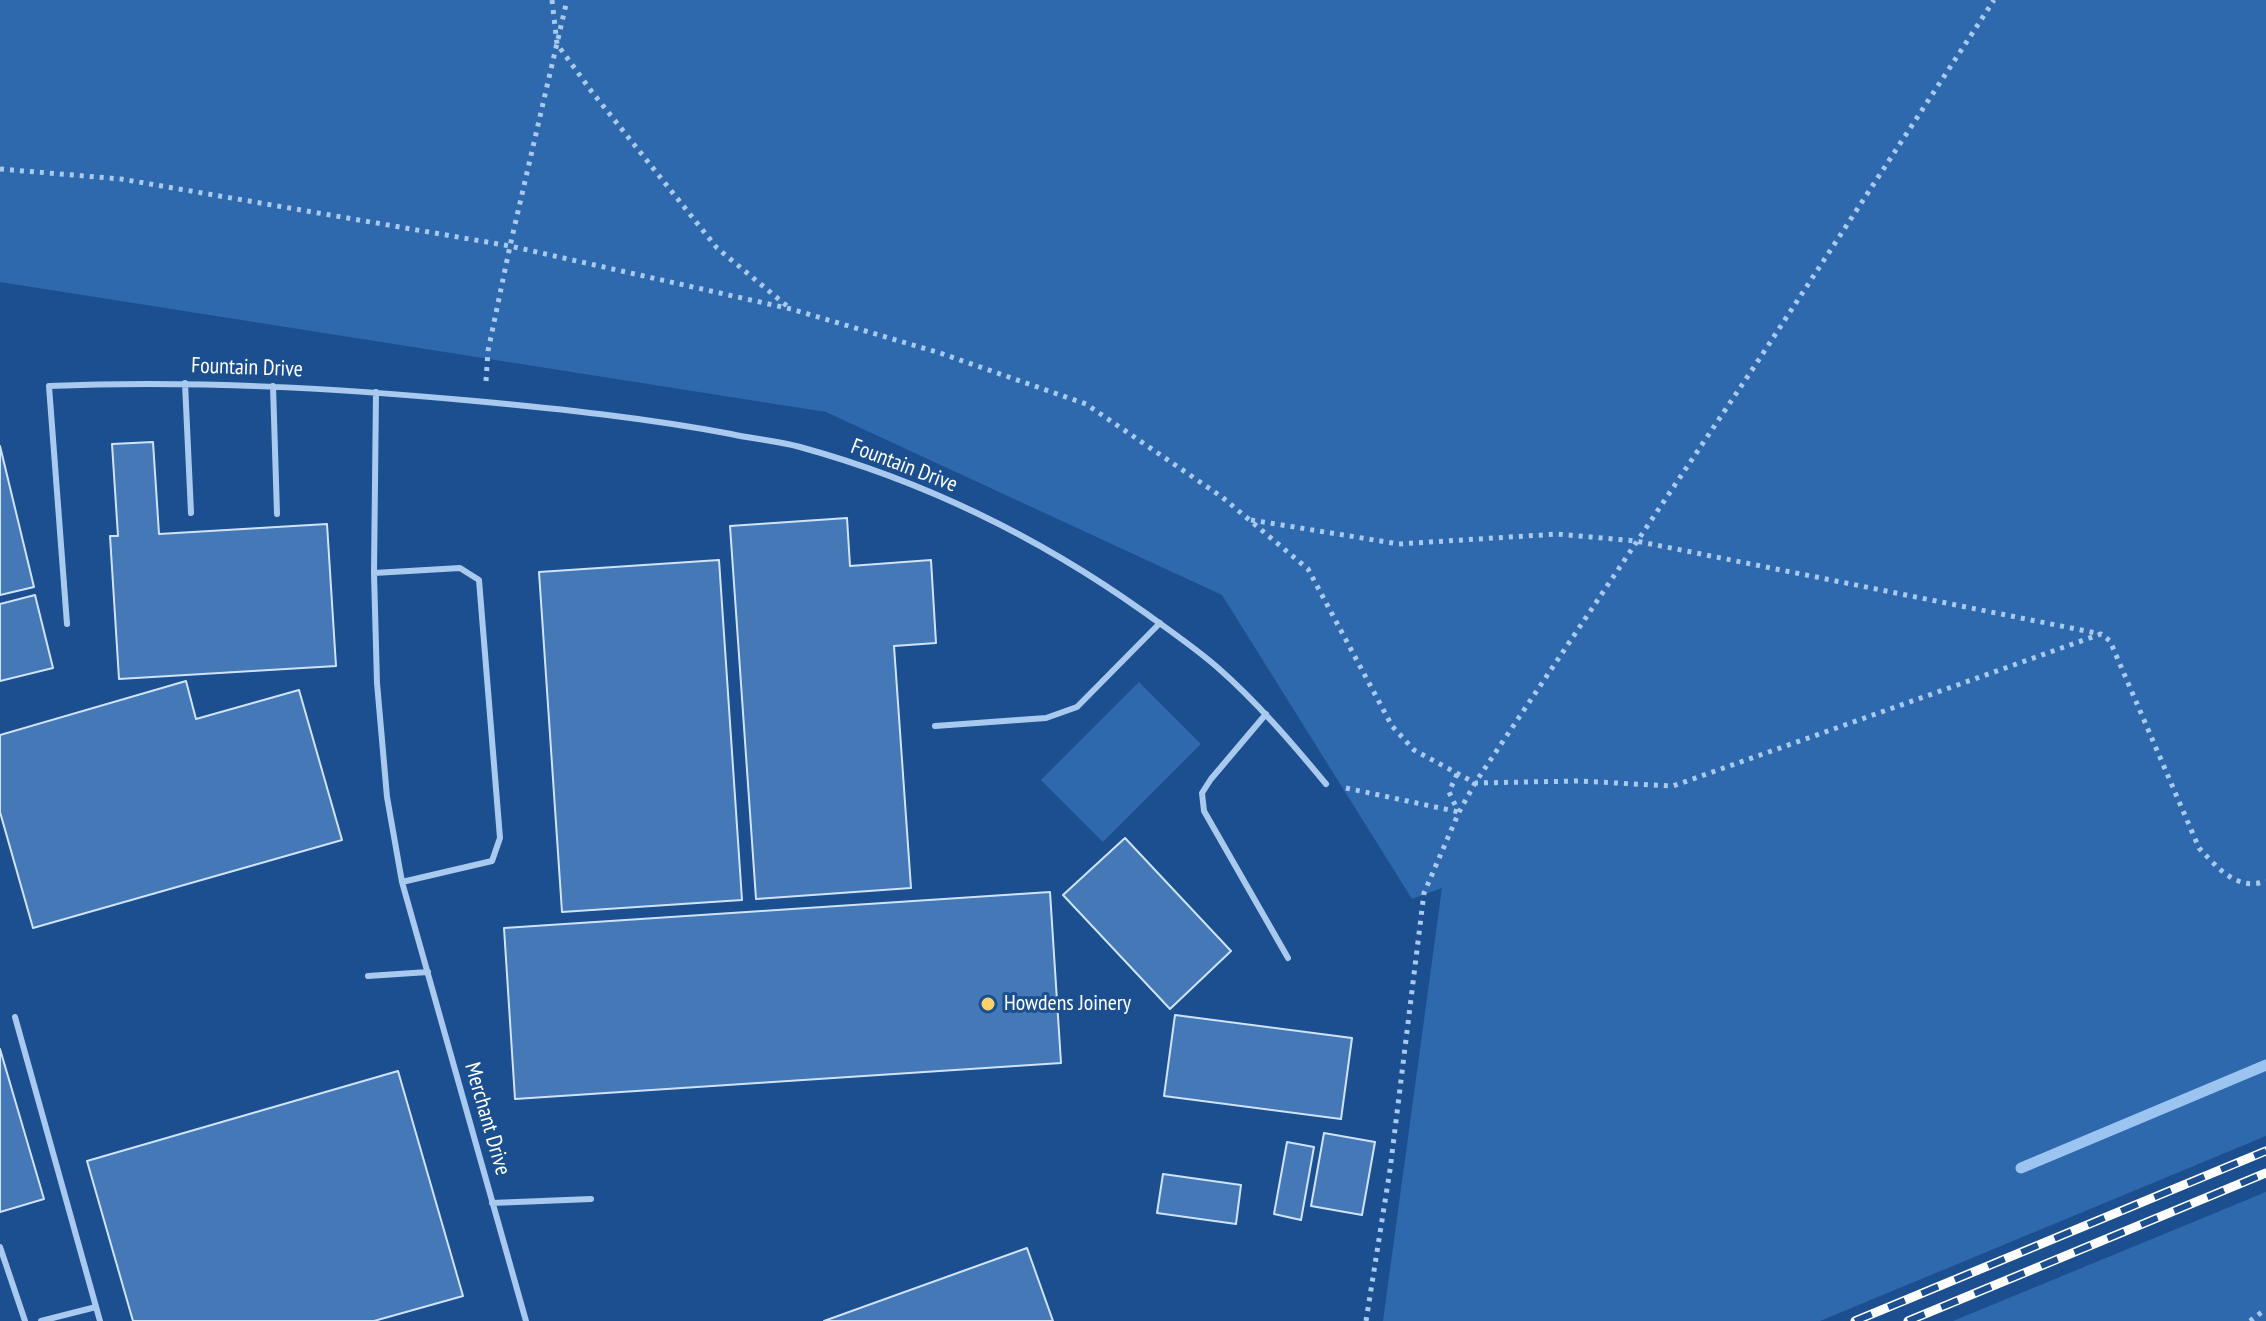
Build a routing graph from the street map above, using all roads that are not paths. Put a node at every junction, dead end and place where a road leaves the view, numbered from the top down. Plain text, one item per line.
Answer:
1 (185, 383) junction
2 (273, 386) junction
3 (376, 392) junction
4 (191, 513) dead end
5 (277, 514) dead end
6 (374, 573) junction
7 (1160, 623) junction
8 (67, 624) dead end
9 (1266, 714) junction
10 (935, 726) dead end
11 (1326, 784) road end
12 (402, 882) junction
13 (1288, 958) dead end
14 (428, 972) junction
15 (368, 976) dead end
16 (15, 1017) dead end
17 (591, 1199) dead end
18 (492, 1203) junction
19 (0, 1247) edge
20 (96, 1307) junction
21 (25, 1321) edge
22 (41, 1321) edge
23 (100, 1321) edge
24 (526, 1321) edge

1 - 2 lane, Fountain Drive
1 - 4 lane
1 - 8 lane, Fountain Drive
2 - 3 lane, Fountain Drive
2 - 5 lane
3 - 6 lane
3 - 7 lane, Fountain Drive
6 - 12 lane
6 - 12 lane
7 - 9 lane, Fountain Drive
7 - 10 lane
9 - 11 lane, Fountain Drive
9 - 13 lane
12 - 14 lane, Merchant Drive
14 - 15 lane
14 - 18 lane, Merchant Drive
16 - 20 lane
17 - 18 lane
18 - 24 lane, Merchant Drive
19 - 21 lane
20 - 22 lane
20 - 23 lane

